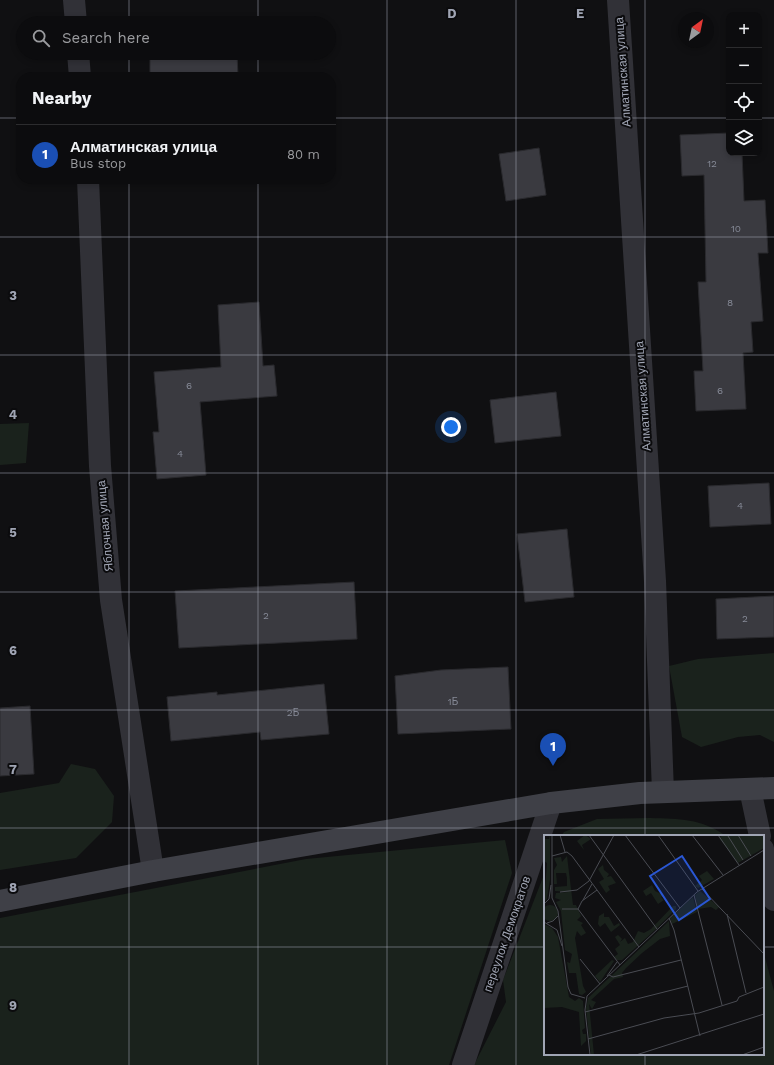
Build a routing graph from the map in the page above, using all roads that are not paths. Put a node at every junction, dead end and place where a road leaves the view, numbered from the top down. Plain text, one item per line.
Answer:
1 (74, 0) edge
2 (618, 0) edge
3 (75, 16) edge
4 (79, 60) edge
5 (80, 72) edge
6 (88, 184) edge
7 (774, 788) edge
8 (750, 789) junction
9 (663, 792) junction
10 (551, 803) junction
11 (760, 835) edge
12 (764, 854) edge
13 (153, 871) junction
14 (774, 900) edge
15 (0, 901) edge
16 (462, 1065) edge

1 - 3 street
2 - 9 street, Алматинская улица
4 - 5 street
6 - 13 street, Яблочная улица
7 - 8 street
8 - 9 street
8 - 11 street
9 - 10 street
10 - 13 street
10 - 16 street, переулок Демократов
12 - 14 street
13 - 15 street

